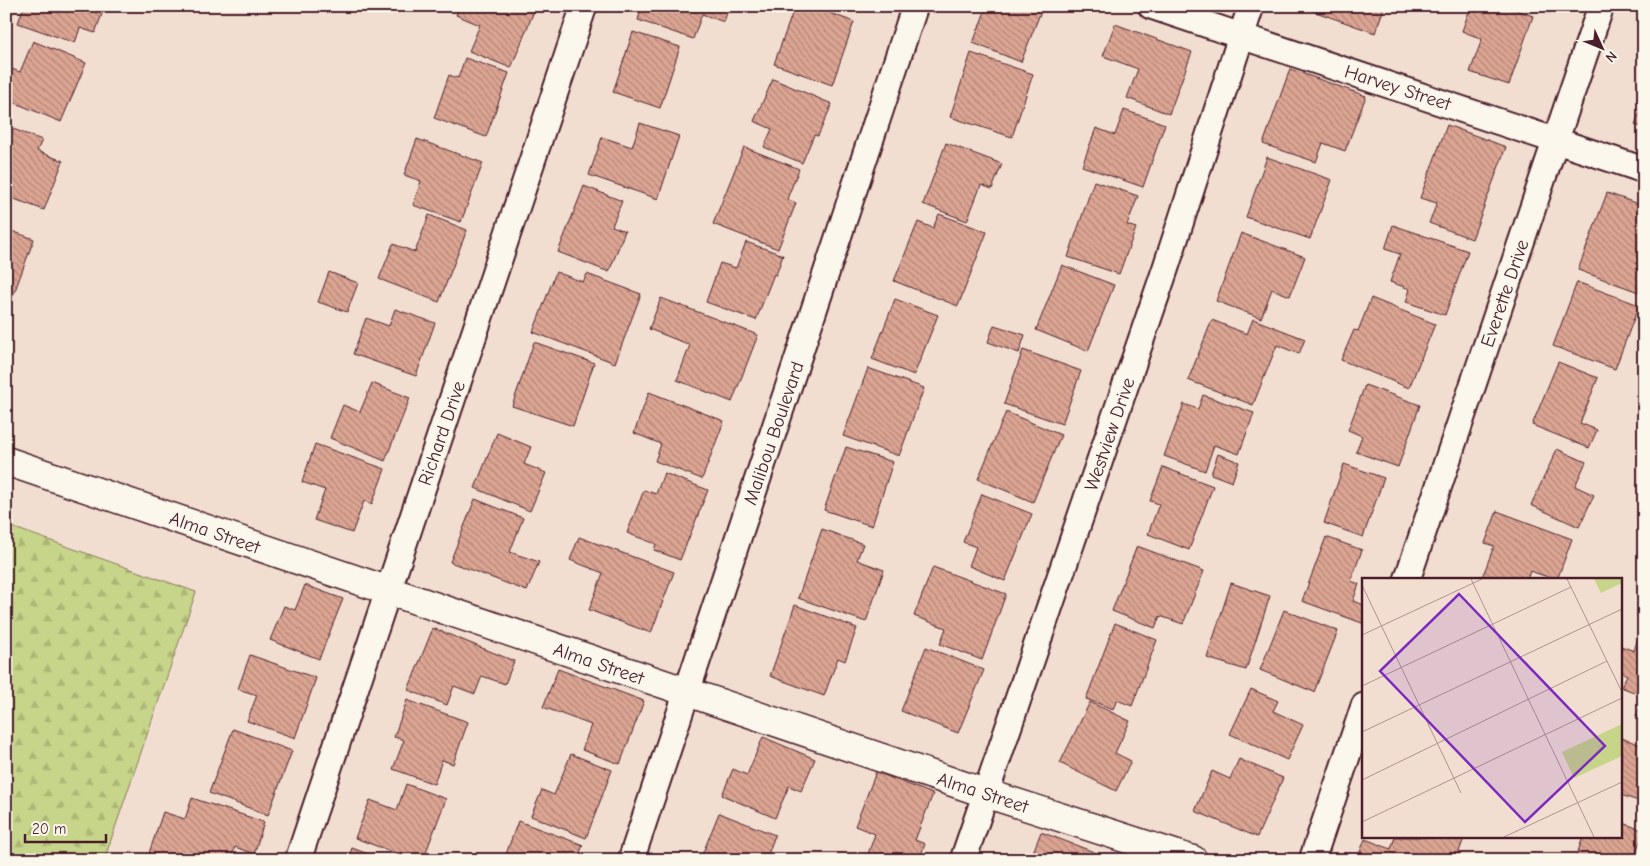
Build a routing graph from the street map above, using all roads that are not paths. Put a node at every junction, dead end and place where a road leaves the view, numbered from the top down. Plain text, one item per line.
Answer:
1 (584, 6) edge
2 (915, 6) edge
3 (1152, 6) edge
4 (1251, 6) edge
5 (1601, 6) edge
6 (1240, 36) junction
7 (1556, 140) junction
8 (1644, 170) edge
9 (6, 461) edge
10 (1408, 578) edge
11 (388, 591) junction
12 (686, 692) junction
13 (1362, 712) edge
14 (985, 793) junction
15 (298, 860) edge
16 (631, 860) edge
17 (963, 860) edge
18 (1193, 860) edge
19 (1312, 860) edge

1 - 11 street, Richard Drive
2 - 12 street, Malibou Boulevard
3 - 6 street, Harvey Street
4 - 6 street, Westview Drive
5 - 7 street, Everette Drive
6 - 7 street, Harvey Street
6 - 14 street, Westview Drive
7 - 8 street, Harvey Street
7 - 10 street, Everette Drive
9 - 11 street, Alma Street
11 - 12 street, Alma Street
11 - 15 street, Richard Drive
12 - 14 street, Alma Street
12 - 16 street, Malibou Boulevard
13 - 19 street
14 - 17 street, Westview Drive
14 - 18 street, Alma Street

